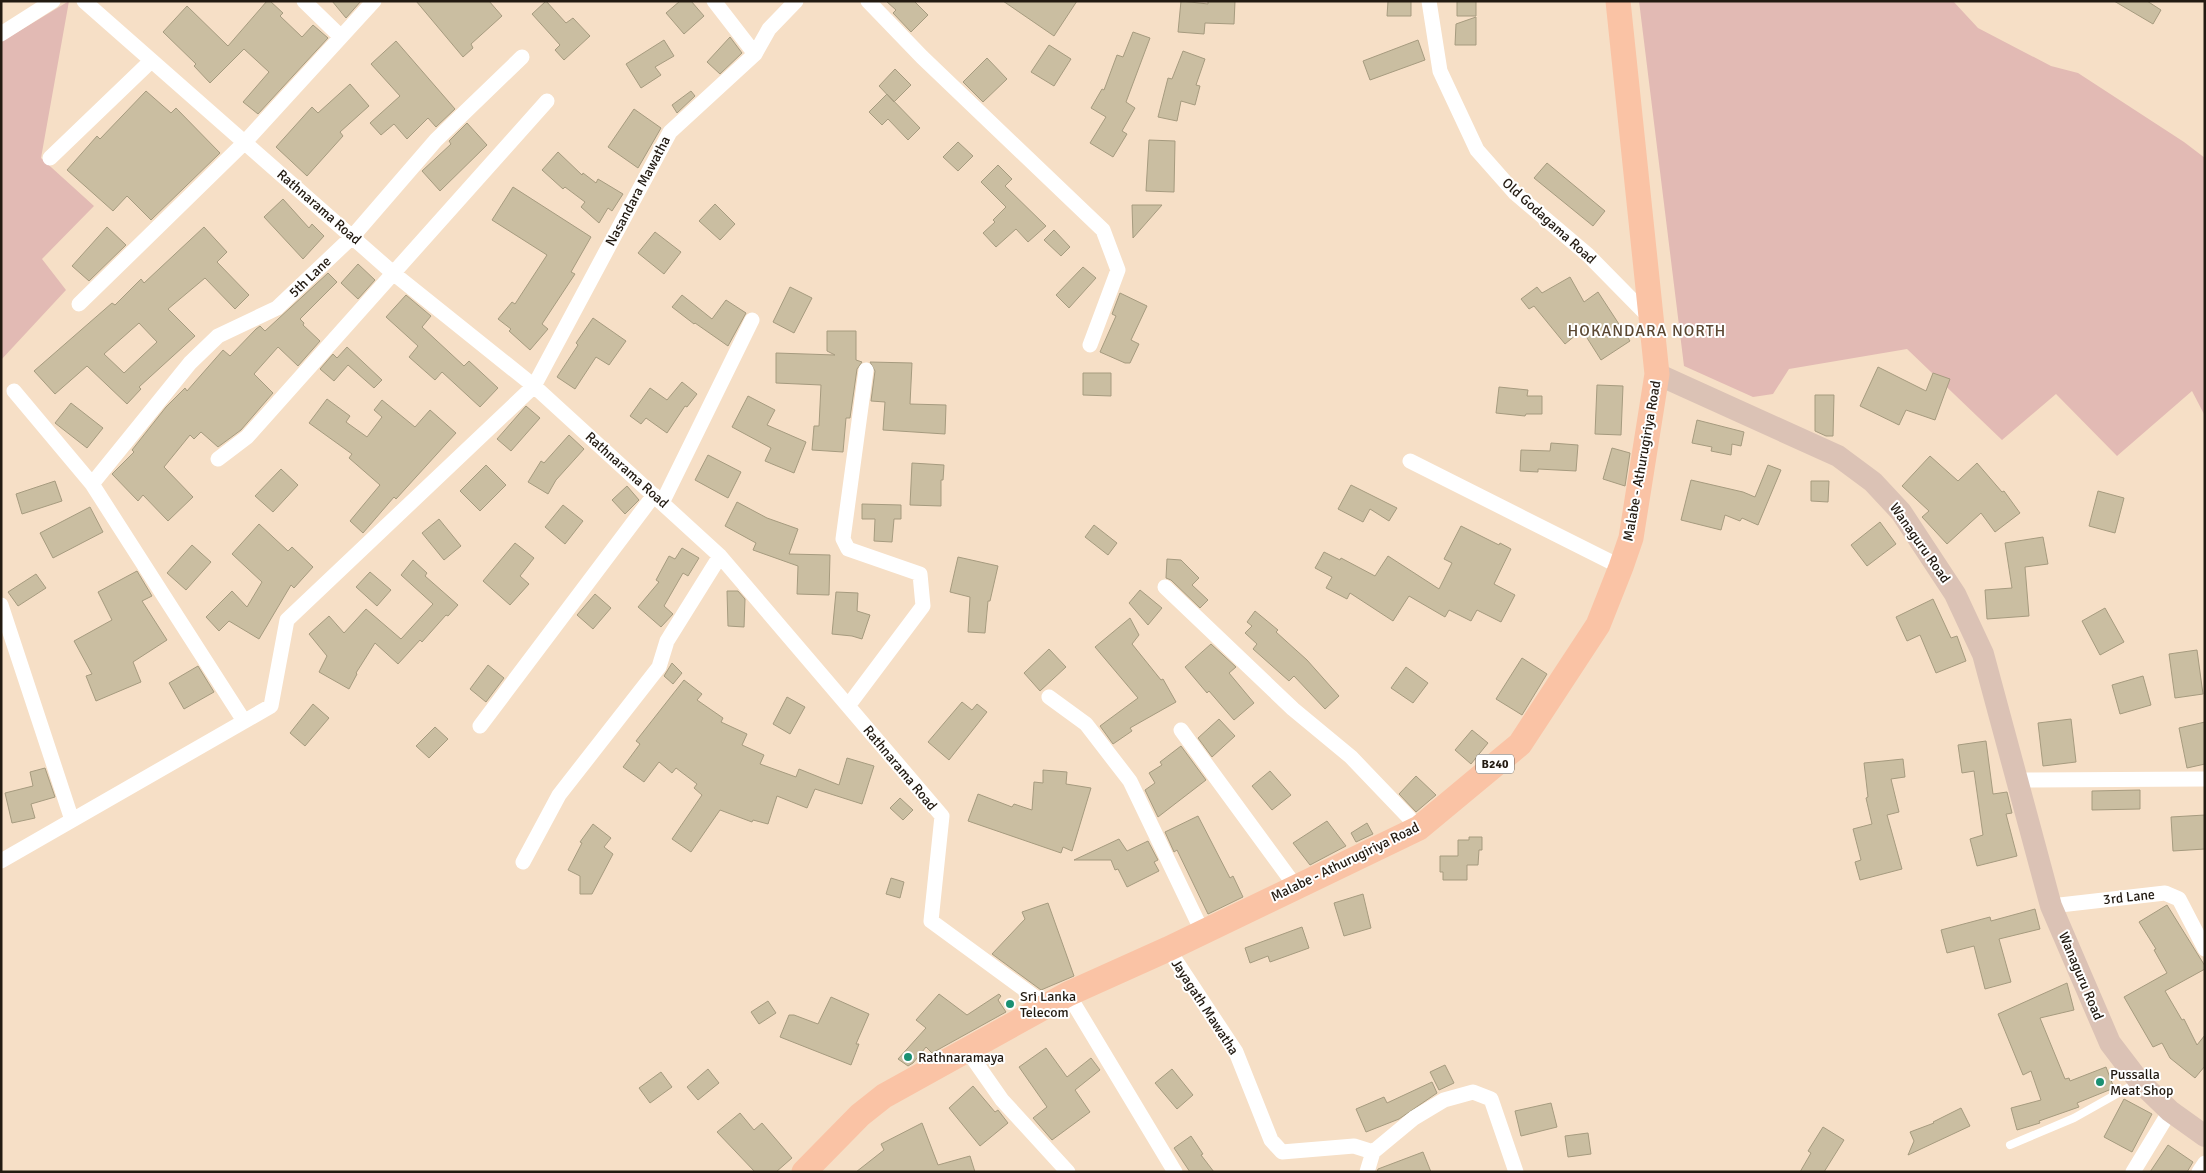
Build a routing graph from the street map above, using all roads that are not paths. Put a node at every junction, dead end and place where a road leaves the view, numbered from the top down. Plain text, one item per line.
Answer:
1 (53, 1) edge
2 (84, 1) edge
3 (304, 1) edge
4 (374, 1) edge
5 (714, 1) edge
6 (796, 1) edge
7 (868, 1) edge
8 (1429, 1) edge
9 (1618, 1) edge
10 (1, 34) edge
11 (341, 37) junction
12 (754, 54) junction
13 (522, 57) dead end
14 (151, 61) junction
15 (547, 101) dead end
16 (244, 143) junction
17 (50, 158) dead end
18 (353, 236) junction
19 (393, 273) junction
20 (79, 304) dead end
21 (1650, 318) junction
22 (752, 320) dead end
23 (1090, 345) dead end
24 (866, 370) dead end
25 (1657, 374) junction
26 (534, 386) junction
27 (14, 391) dead end
28 (218, 459) dead end
29 (1410, 460) dead end
30 (92, 484) junction
31 (658, 499) junction
32 (720, 556) junction
33 (1621, 566) junction
34 (1165, 587) dead end
35 (1, 605) edge
36 (1049, 697) dead end
37 (848, 706) junction
38 (244, 721) junction
39 (480, 726) dead end
40 (1181, 730) dead end
41 (2205, 779) edge
42 (2019, 780) junction
43 (72, 820) junction
44 (1419, 828) junction
45 (1, 861) edge
46 (523, 862) dead end
47 (1296, 887) junction
48 (2052, 906) junction
49 (1202, 931) junction
50 (1168, 949) junction
51 (2205, 949) edge
52 (1057, 1000) junction
53 (967, 1050) junction
54 (2140, 1081) junction
55 (2170, 1111) junction
56 (2205, 1136) edge
57 (2010, 1145) dead end
58 (1373, 1152) junction
59 (2205, 1163) edge
60 (804, 1172) edge
61 (1068, 1172) edge
62 (1175, 1172) edge
63 (1367, 1172) edge
64 (1516, 1172) edge
65 (2133, 1172) edge
66 (2200, 1172) edge

1 - 10 street
2 - 14 street, Rathnarama Road
3 - 11 street
4 - 11 street
5 - 12 street
6 - 12 street, Nasandara Mawatha
7 - 23 street
8 - 21 street, Old Godagama Road
9 - 21 main road, Malabe - Athurugiriya Road / B240
11 - 16 street
12 - 26 street, Nasandara Mawatha
13 - 18 street, 5th Lane
14 - 16 street, Rathnarama Road
14 - 17 street
15 - 19 street
16 - 18 street, Rathnarama Road
16 - 20 street
18 - 19 street, Rathnarama Road
18 - 30 street, 5th Lane
19 - 26 street, Rathnarama Road
19 - 28 street
21 - 25 main road, Malabe - Athurugiriya Road / B240
22 - 31 street
24 - 37 street
25 - 33 main road, Malabe - Athurugiriya Road / B240
25 - 42 street, Wanaguru Road
26 - 31 street, Rathnarama Road
26 - 38 street, Nasandara Mawatha
27 - 30 street
29 - 33 street
30 - 38 street
31 - 32 street, Rathnarama Road
31 - 39 street
32 - 37 street, Rathnarama Road
32 - 46 street
33 - 44 main road, Malabe - Athurugiriya Road / B240
34 - 44 street
35 - 43 street
36 - 49 street
37 - 52 street, Rathnarama Road
38 - 43 street
40 - 47 street
41 - 42 street
42 - 48 street, Wanaguru Road
43 - 45 street
44 - 47 main road, Malabe - Athurugiriya Road / B240
47 - 49 main road, Malabe - Athurugiriya Road / B240
48 - 51 street, 3rd Lane
48 - 54 street, Wanaguru Road
49 - 50 main road, Malabe - Athurugiriya Road / B240
50 - 52 main road, Malabe - Athurugiriya Road / B240
50 - 58 street, Jayagath Mawatha
52 - 53 main road, Malabe - Athurugiriya Road / B240
52 - 62 street
53 - 60 main road, Malabe - Athurugiriya Road / B240
53 - 61 street
54 - 55 street, Wanaguru Road
54 - 57 lane
55 - 56 street, Wanaguru Road
55 - 65 street
58 - 63 street
58 - 64 street
59 - 66 street

